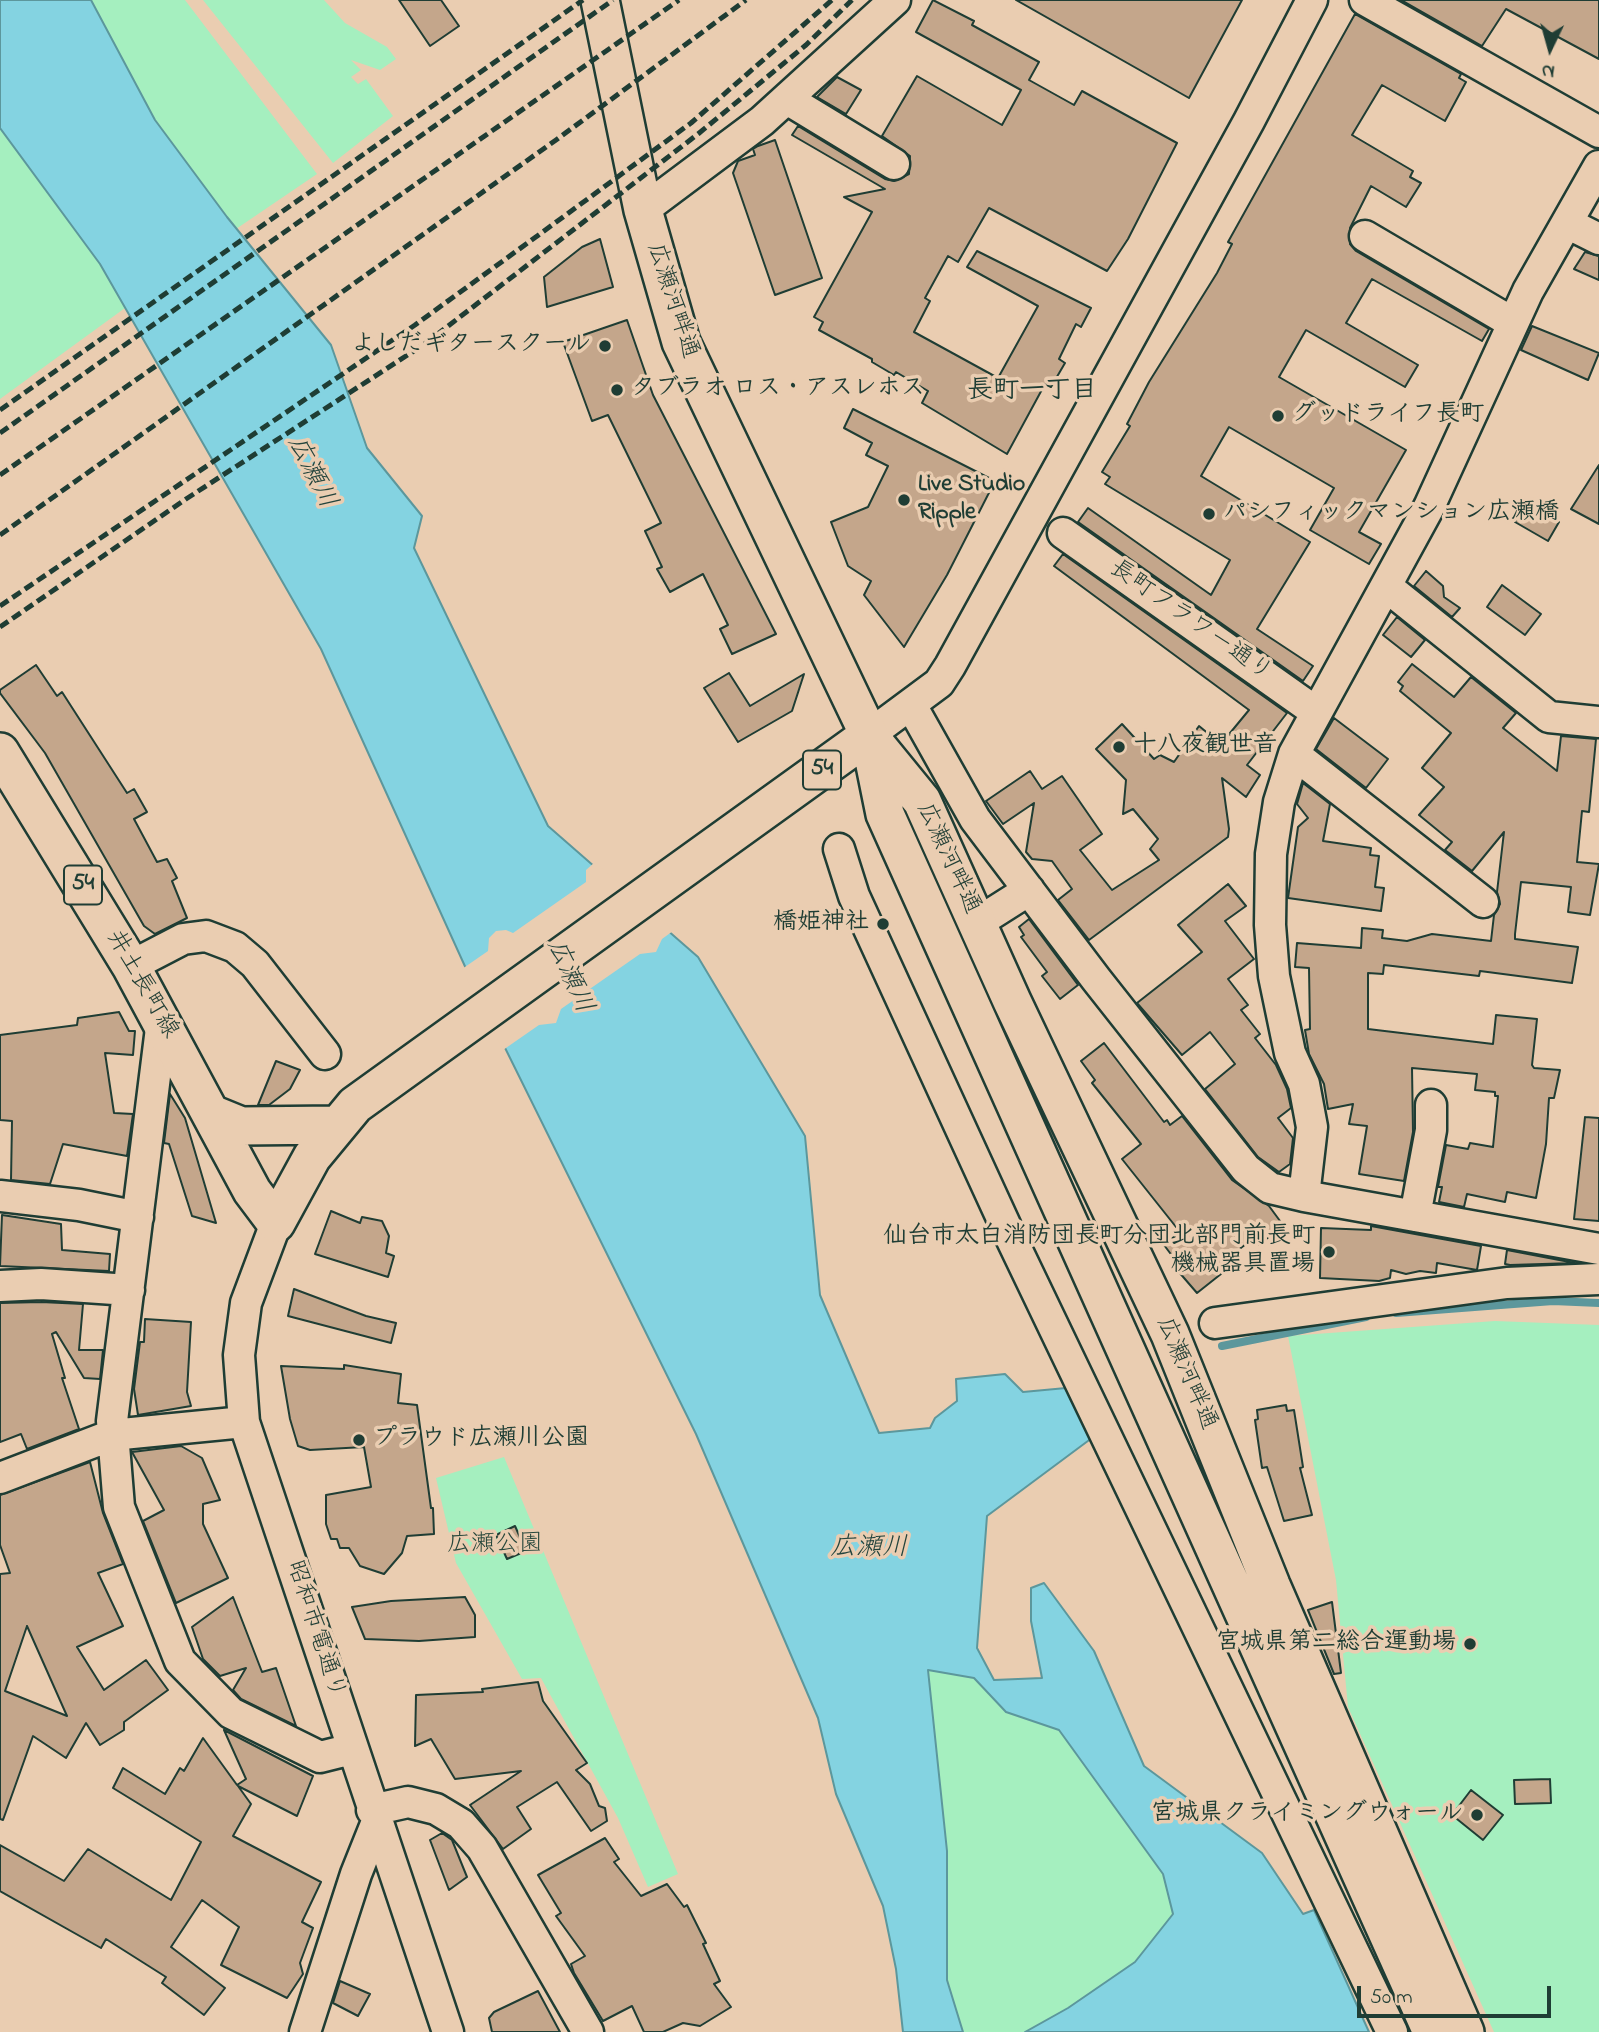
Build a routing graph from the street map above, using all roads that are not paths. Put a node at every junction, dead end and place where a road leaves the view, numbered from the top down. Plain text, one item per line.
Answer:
1 (600, 0) edge
2 (895, 0) edge
3 (1312, 0) edge
4 (1365, 0) edge
5 (787, 99) junction
6 (1599, 132) edge
7 (894, 164) dead end
8 (1599, 166) edge
9 (643, 210) junction
10 (1567, 223) junction
11 (1364, 236) dead end
12 (1599, 239) edge
13 (1513, 323) junction
14 (1063, 533) dead end
15 (1387, 587) junction
16 (911, 705) junction
17 (1316, 712) junction
18 (1599, 722) edge
19 (869, 735) junction
20 (0, 752) edge
21 (1294, 754) junction
22 (838, 849) dead end
23 (1029, 890) junction
24 (1483, 902) dead end
25 (978, 923) junction
26 (131, 966) junction
27 (162, 1020) junction
28 (325, 1054) dead end
29 (1431, 1105) dead end
30 (214, 1115) junction
31 (337, 1125) junction
32 (0, 1196) edge
33 (1304, 1196) junction
34 (1415, 1216) junction
35 (138, 1217) junction
36 (276, 1223) junction
37 (1599, 1249) edge
38 (1599, 1279) edge
39 (0, 1286) edge
40 (129, 1290) junction
41 (1215, 1323) dead end
42 (244, 1422) junction
43 (112, 1435) junction
44 (0, 1478) edge
45 (352, 1749) junction
46 (374, 1817) junction
47 (304, 2032) edge
48 (448, 2032) edge
49 (588, 2032) edge
50 (1392, 2032) edge
51 (1432, 2032) edge
52 (1465, 2032) edge

1 - 9 main road, 広瀬河畔通
2 - 5 street
3 - 16 street
4 - 6 street
5 - 7 street
5 - 9 street
8 - 10 street
9 - 19 main road, 広瀬河畔通
10 - 12 street
10 - 13 street
11 - 13 street
13 - 15 street
14 - 17 street, 長町フラワー通り
15 - 17 street
15 - 18 street
16 - 19 street
16 - 23 street
17 - 21 street
19 - 25 main road, 広瀬河畔通
19 - 31 main road, 54
19 - 51 main road, 広瀬河畔通
20 - 26 main road, 井土長町線 / 54
21 - 24 street
21 - 33 street
22 - 50 street
23 - 25 street
23 - 33 street
25 - 52 main road, 広瀬河畔通
26 - 27 main road, 井土長町線 / 54
26 - 28 street
27 - 30 main road, 井土長町線 / 54
27 - 35 street
29 - 34 street
30 - 31 main road
30 - 36 main road, 井土長町線 / 54
31 - 36 main road, 54
32 - 35 street
33 - 34 street
34 - 37 street
35 - 40 street
36 - 42 street, 昭和市電通り
38 - 41 street
39 - 40 street
40 - 43 street
42 - 43 street
42 - 45 street, 昭和市電通り
43 - 44 street
43 - 45 street
45 - 46 street, 昭和市電通り
46 - 47 street
46 - 48 street, 昭和市電通り
46 - 49 street

